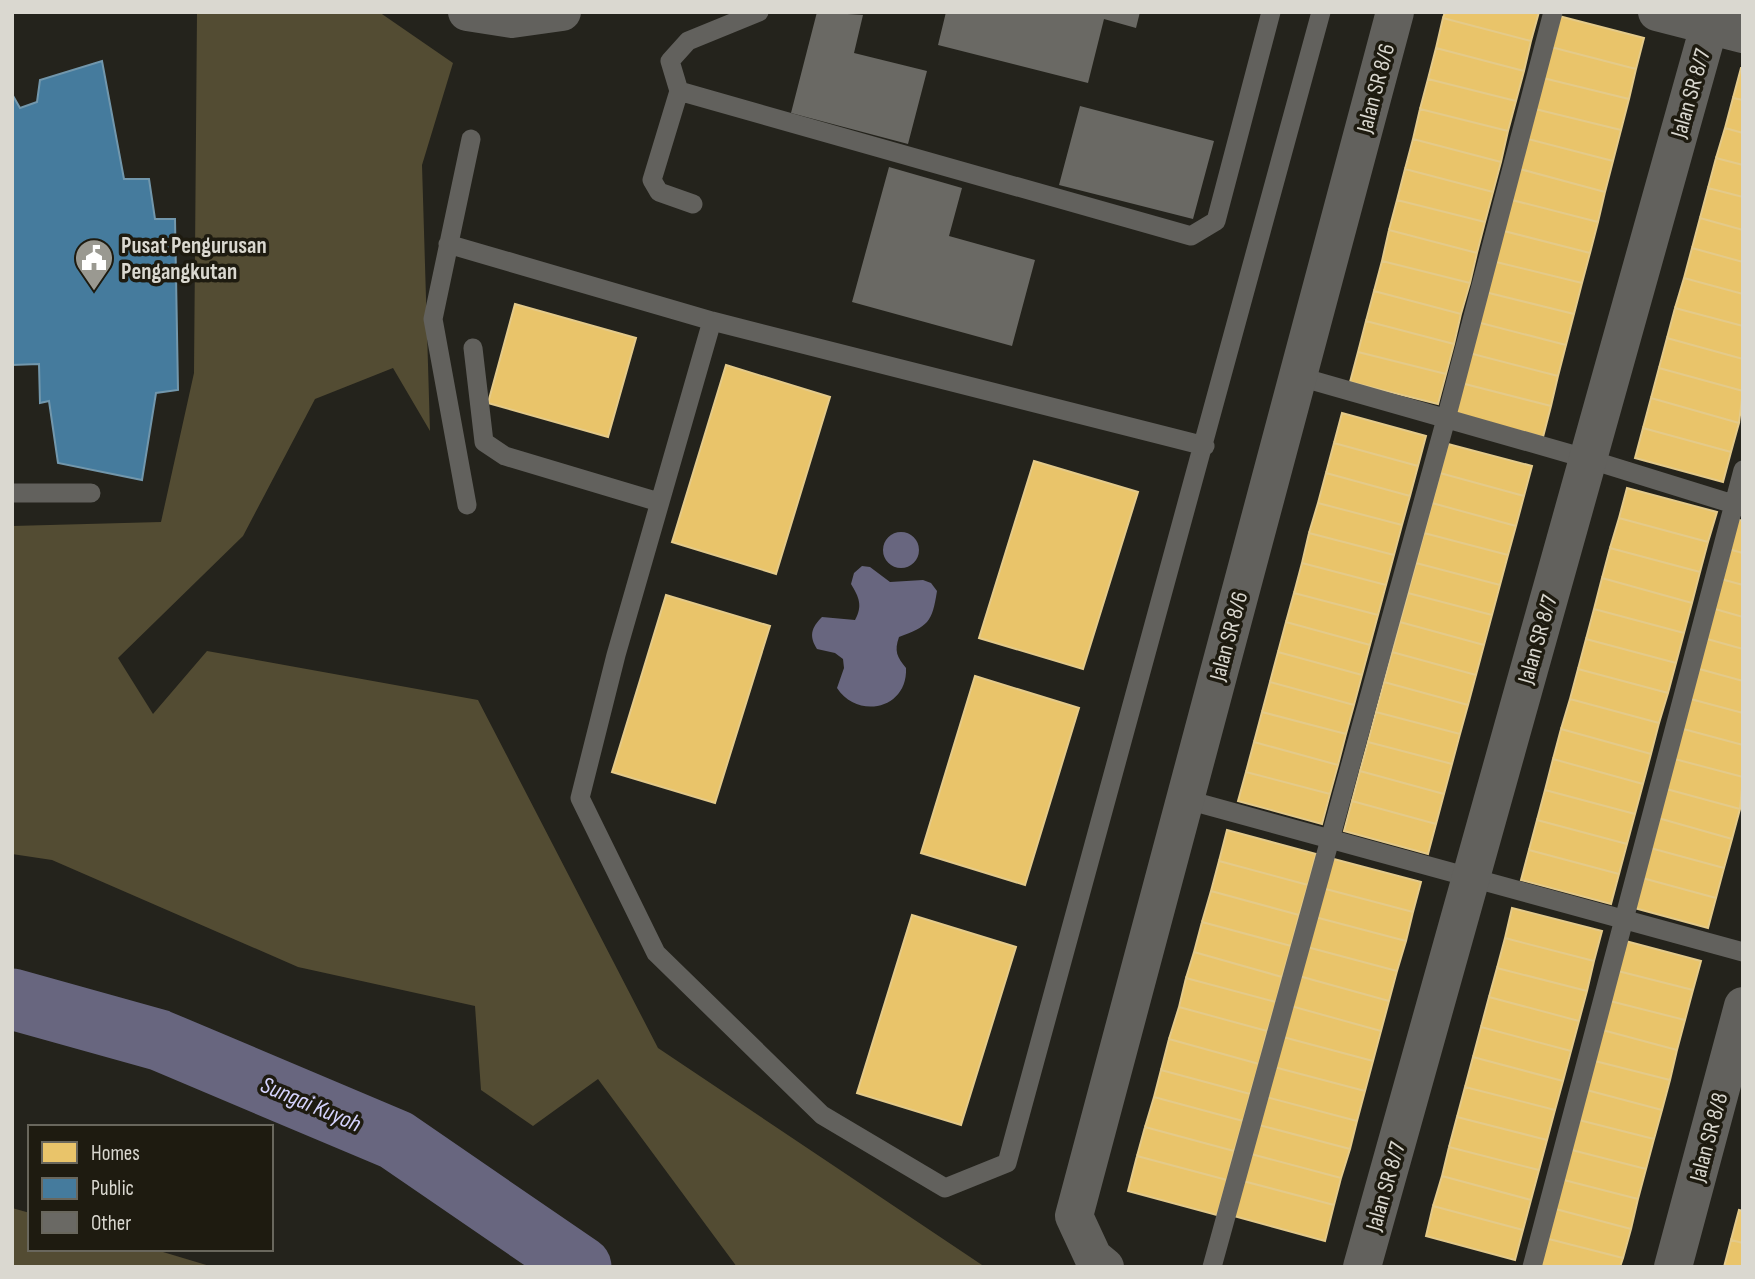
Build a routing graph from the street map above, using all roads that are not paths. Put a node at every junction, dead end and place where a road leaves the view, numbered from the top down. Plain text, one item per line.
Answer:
1 (467, 12) edge
2 (562, 12) edge
3 (759, 12) edge
4 (1271, 12) edge
5 (1321, 12) edge
6 (1395, 12) edge
7 (1553, 12) edge
8 (1657, 12) edge
9 (1722, 24) edge
10 (679, 91) junction
11 (471, 139) dead end
12 (693, 204) dead end
13 (448, 244) junction
14 (712, 321) junction
15 (473, 348) dead end
16 (1297, 376) junction
17 (1446, 419) junction
18 (1205, 446) junction
19 (1588, 459) junction
20 (1743, 470) edge
21 (12, 493) edge
22 (91, 493) dead end
23 (659, 502) junction
24 (467, 505) dead end
25 (1738, 506) edge
26 (1184, 799) junction
27 (1330, 839) junction
28 (1471, 877) junction
29 (1624, 919) junction
30 (1743, 952) edge
31 (1743, 1006) edge
32 (1099, 1262) edge
33 (1212, 1267) edge
34 (1362, 1267) edge
35 (1532, 1267) edge
36 (1672, 1267) edge

1 - 2 street
3 - 10 lane
4 - 10 lane
5 - 18 lane
6 - 16 street, Jalan SR 8/6
7 - 17 lane
8 - 9 street
9 - 19 street, Jalan SR 8/7
10 - 12 lane
11 - 13 lane
13 - 14 lane
13 - 24 lane
14 - 18 lane
14 - 23 lane
15 - 23 lane
16 - 17 lane
16 - 26 street, Jalan SR 8/6
17 - 19 lane
17 - 27 lane
18 - 23 lane
19 - 25 lane
19 - 28 street, Jalan SR 8/7
20 - 25 lane
21 - 22 lane
25 - 29 lane
26 - 27 lane
26 - 32 street, Jalan SR 8/6
27 - 28 lane
27 - 33 lane
28 - 29 lane
28 - 34 street, Jalan SR 8/7
29 - 30 lane
29 - 35 lane
31 - 36 street, Jalan SR 8/8

